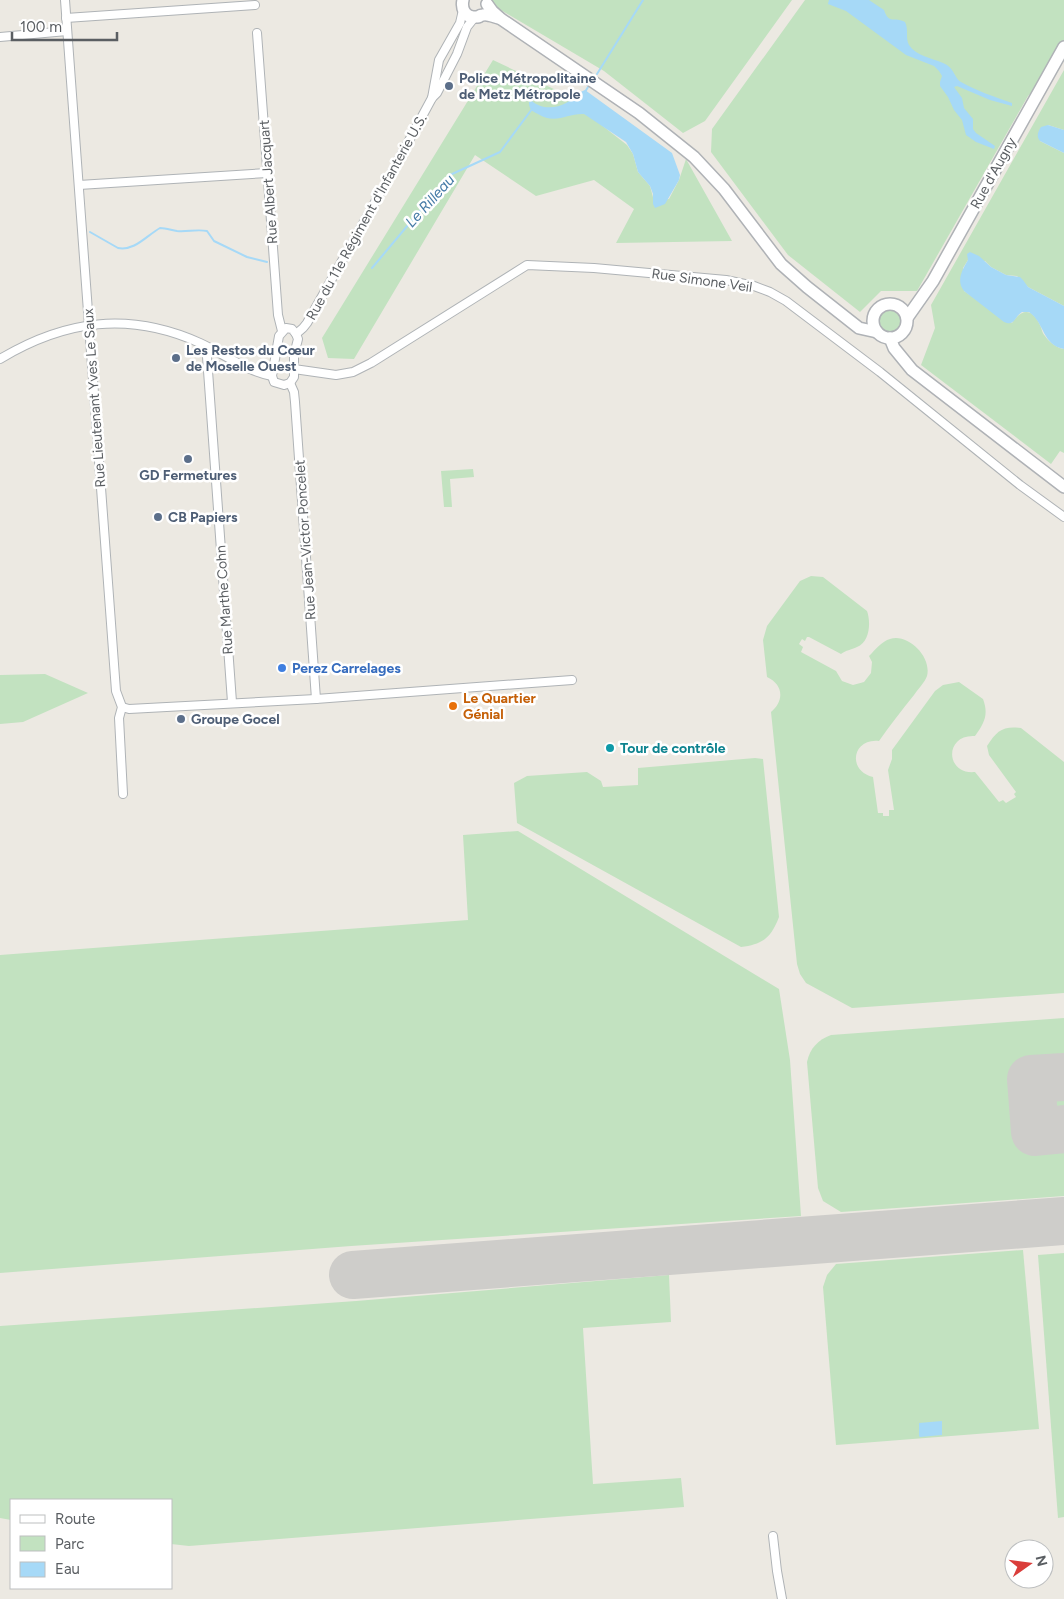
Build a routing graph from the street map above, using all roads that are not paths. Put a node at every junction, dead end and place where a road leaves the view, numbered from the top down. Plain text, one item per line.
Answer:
1 (65, 0) edge
2 (487, 2) edge
3 (461, 3) edge
4 (255, 4) edge
5 (478, 16) junction
6 (66, 18) junction
7 (501, 19) junction
8 (67, 31) junction
9 (257, 32) dead end
10 (0, 37) edge
11 (1064, 47) edge
12 (439, 60) junction
13 (450, 66) junction
14 (432, 98) junction
15 (267, 173) junction
16 (79, 185) junction
17 (920, 298) junction
18 (900, 307) junction
19 (874, 315) junction
20 (844, 317) junction
21 (907, 318) junction
22 (89, 325) junction
23 (282, 331) junction
24 (877, 332) junction
25 (296, 334) junction
26 (896, 336) junction
27 (210, 348) junction
28 (0, 359) edge
29 (294, 369) junction
30 (272, 376) junction
31 (290, 383) junction
32 (1064, 487) edge
33 (1064, 517) edge
34 (572, 680) dead end
35 (316, 699) junction
36 (232, 702) junction
37 (122, 707) junction
38 (123, 794) dead end
39 (773, 1536) dead end
40 (782, 1599) edge

1 - 6 street, Rue Lieutenant Yves Le Saux
2 - 5 main road
2 - 7 main road
3 - 5 main road
3 - 12 street, Rue du 11e Régiment d'Infanterie U.S.
4 - 6 street
5 - 7 main road
5 - 13 street, Rue du 11e Régiment d'Infanterie U.S.
6 - 8 street, Rue Lieutenant Yves Le Saux
7 - 20 main road
8 - 10 street
8 - 16 street, Rue Lieutenant Yves Le Saux
9 - 15 street, Rue Albert Jacquart
11 - 17 main road, Rue d'Augny
12 - 13 street
12 - 14 street, Rue du 11e Régiment d'Infanterie U.S.
13 - 14 street, Rue du 11e Régiment d'Infanterie U.S.
14 - 25 street, Rue du 11e Régiment d'Infanterie U.S.
15 - 16 street
15 - 23 street, Rue Albert Jacquart
16 - 22 street, Rue Lieutenant Yves Le Saux
17 - 18 main road, Rue d'Augny
17 - 21 main road, Rue d'Augny
18 - 19 main road
18 - 21 main road
19 - 20 main road
19 - 24 main road
20 - 24 main road
21 - 26 main road
22 - 27 street
22 - 28 street
22 - 37 street, Rue Lieutenant Yves Le Saux
23 - 25 street
23 - 30 street
24 - 26 main road
25 - 29 street
26 - 32 main road
27 - 30 street
27 - 36 street, Rue Marthe Cohn
29 - 31 street
29 - 33 street, Rue Simone Veil
30 - 31 street
31 - 35 street, Rue Jean-Victor Poncelet
34 - 35 street
35 - 36 street
36 - 37 street
37 - 38 street, Rue Lieutenant Yves Le Saux
39 - 40 street

